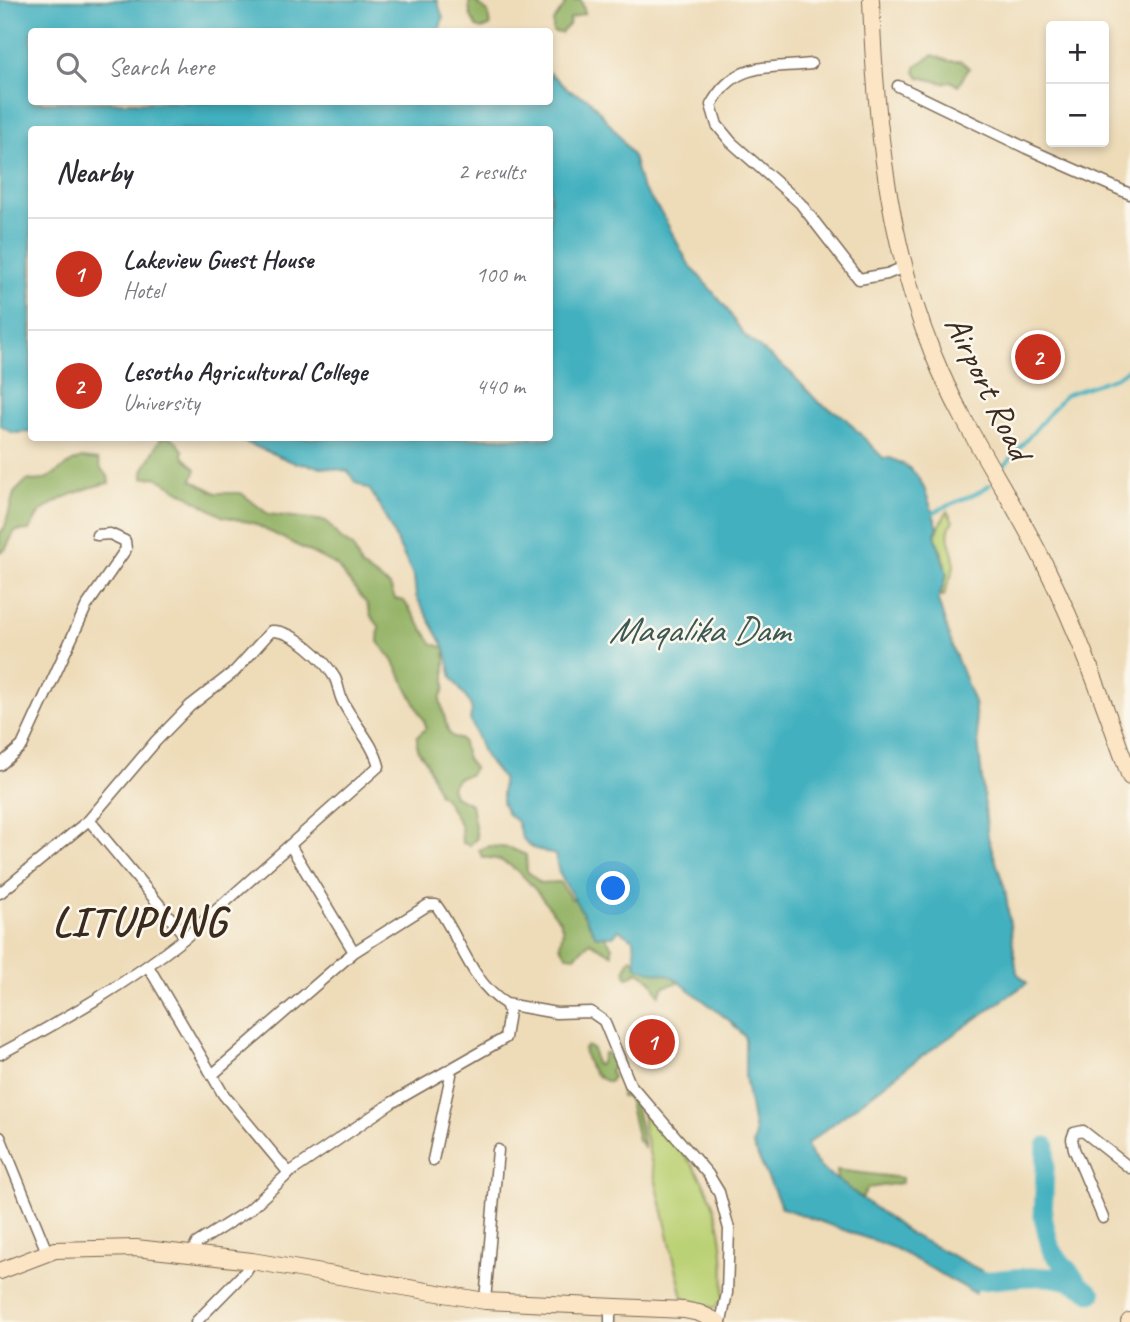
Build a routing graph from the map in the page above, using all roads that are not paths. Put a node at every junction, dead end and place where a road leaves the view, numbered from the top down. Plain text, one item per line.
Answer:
1 (870, 0) edge
2 (811, 64) dead end
3 (898, 86) dead end
4 (1130, 194) edge
5 (904, 267) junction
6 (97, 535) dead end
7 (0, 765) edge
8 (1130, 777) edge
9 (89, 820) junction
10 (290, 845) junction
11 (0, 893) edge
12 (186, 937) junction
13 (354, 951) junction
14 (148, 966) junction
15 (506, 1004) junction
16 (0, 1054) edge
17 (448, 1070) junction
18 (212, 1075) junction
19 (0, 1137) edge
20 (498, 1150) dead end
21 (433, 1160) dead end
22 (1130, 1168) edge
23 (289, 1173) junction
24 (1103, 1218) dead end
25 (47, 1252) junction
26 (192, 1253) junction
27 (252, 1261) junction
28 (0, 1271) edge
29 (485, 1301) junction
30 (610, 1315) edge
31 (196, 1322) edge
32 (719, 1322) edge

1 - 5 main road, Airport Road
2 - 5 street
3 - 4 street
5 - 8 main road, Airport Road
6 - 7 street
9 - 10 street
9 - 11 street
9 - 12 street
10 - 12 street
10 - 13 street
12 - 14 street
13 - 15 street
13 - 18 street
14 - 16 street
14 - 18 street
15 - 17 street
15 - 32 street
17 - 21 street
17 - 23 street
18 - 23 street
19 - 25 street
20 - 29 street
22 - 24 street
23 - 26 street
25 - 26 main road
25 - 28 main road
26 - 27 main road
27 - 29 main road
27 - 31 street
29 - 30 main road
30 - 32 main road

